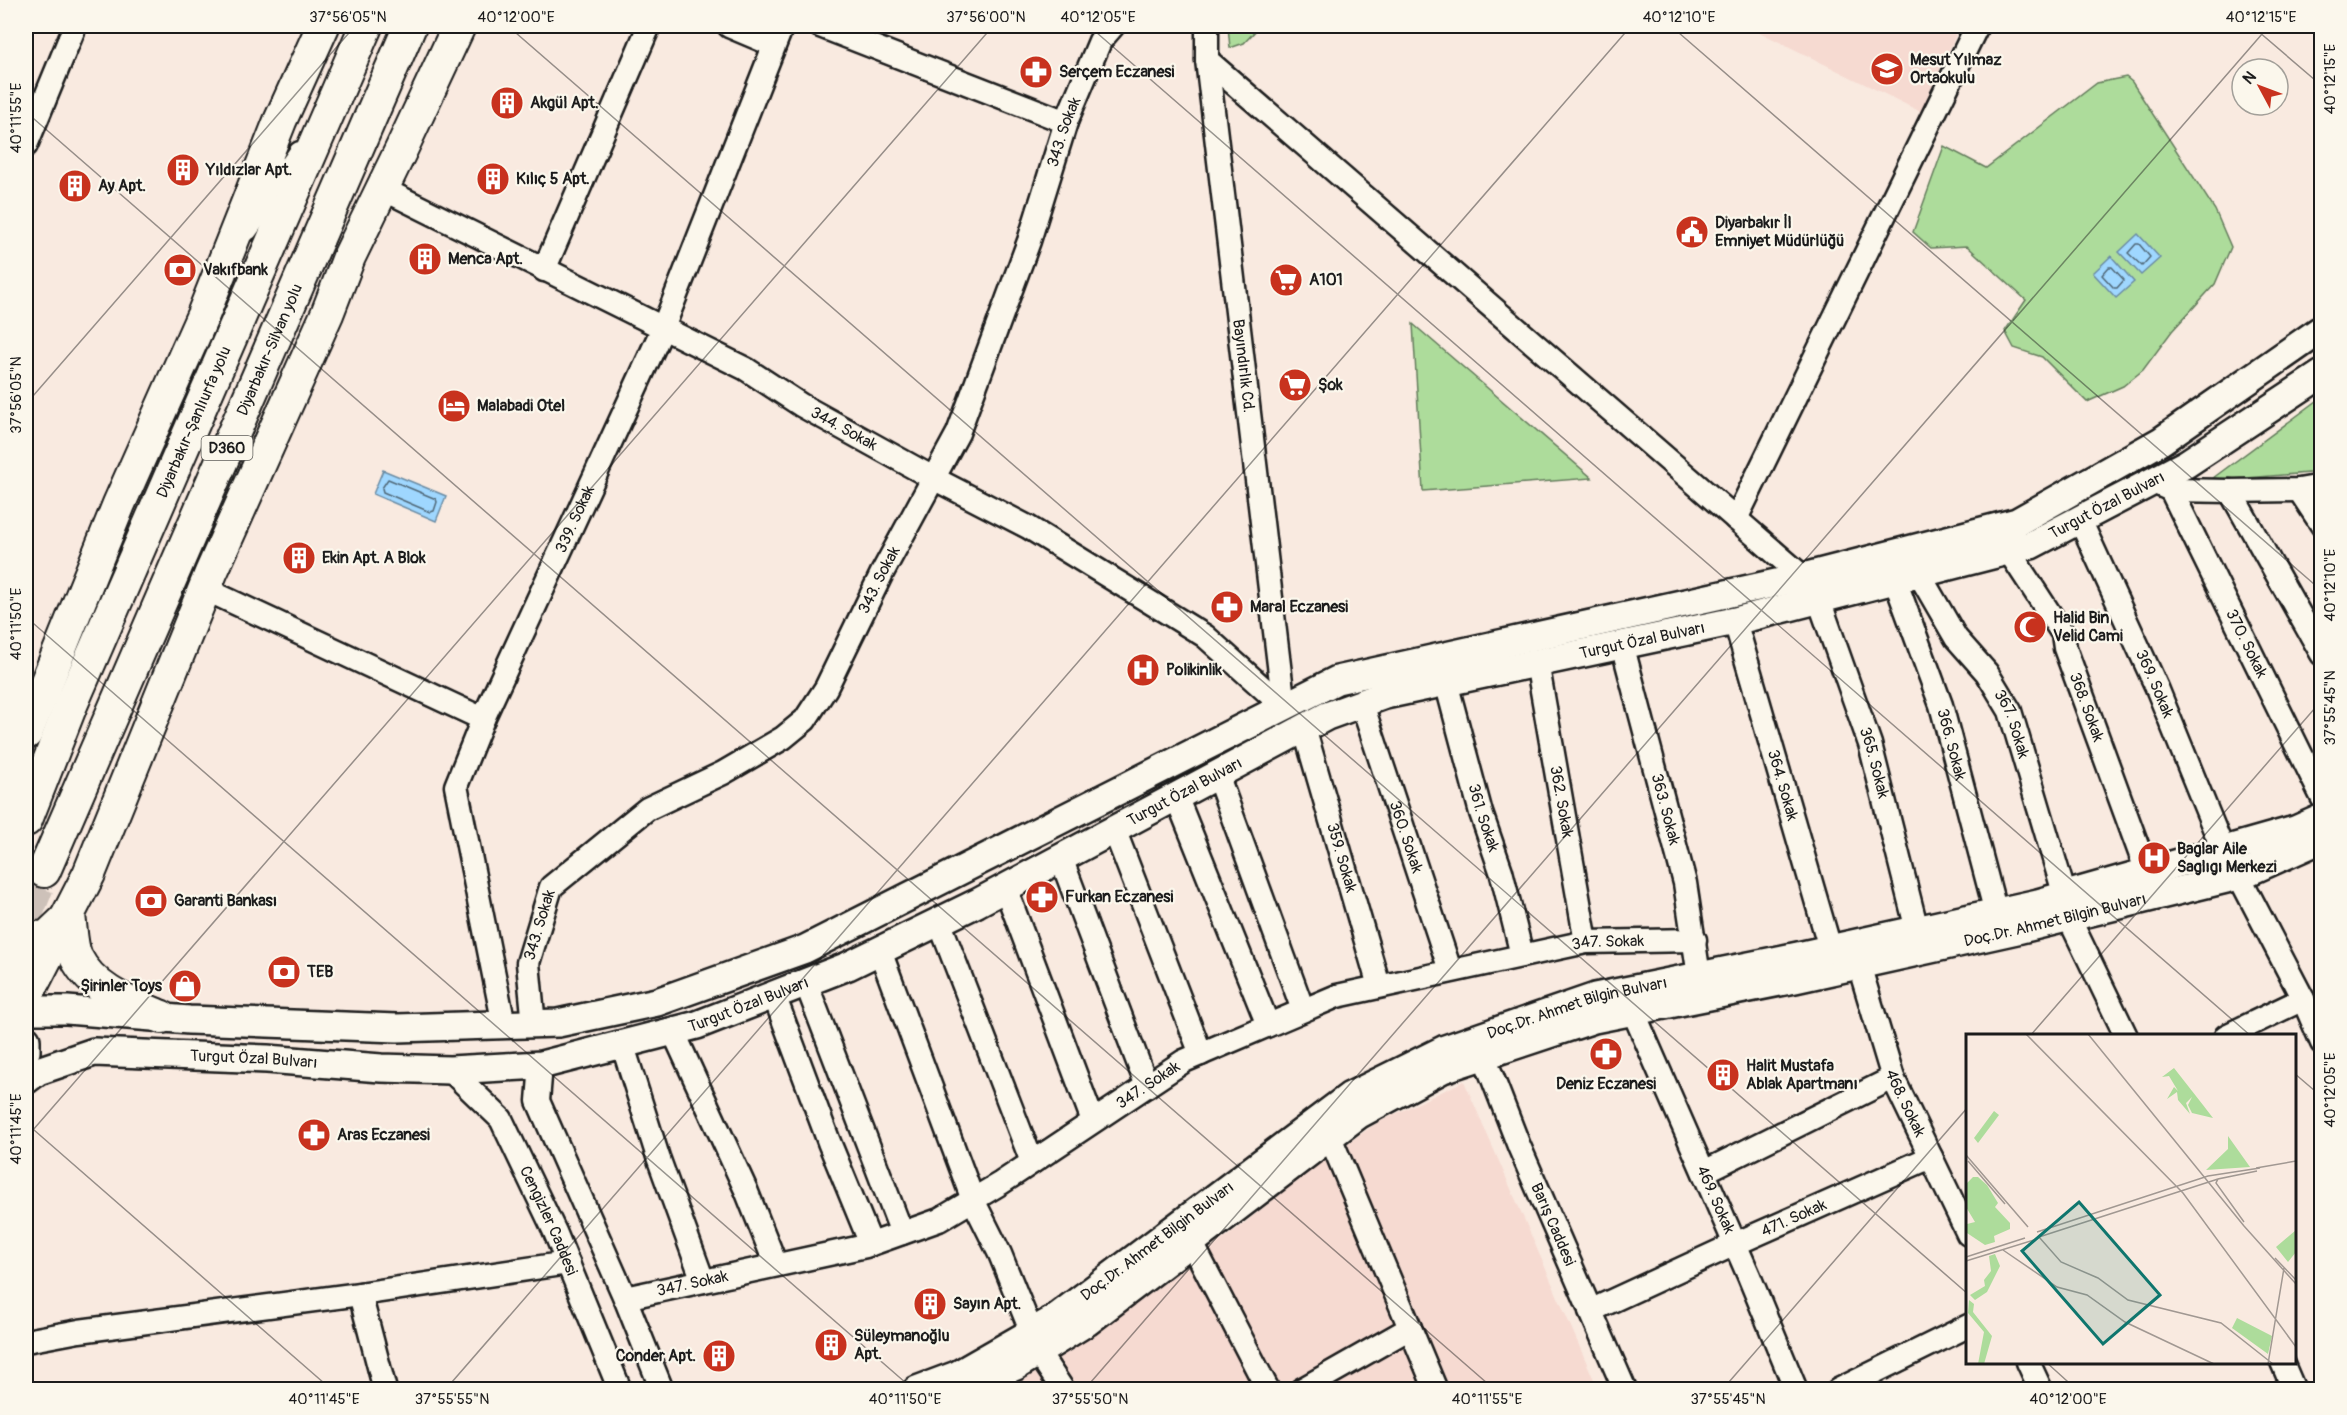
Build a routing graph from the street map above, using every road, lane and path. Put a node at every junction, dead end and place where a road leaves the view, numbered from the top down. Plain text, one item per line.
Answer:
1 (75, 26) edge
2 (322, 26) edge
3 (366, 26) edge
4 (410, 26) edge
5 (429, 26) edge
6 (459, 26) edge
7 (649, 26) edge
8 (729, 26) edge
9 (820, 26) edge
10 (1113, 26) edge
11 (1207, 26) edge
12 (1977, 26) edge
13 (778, 35) edge
14 (1207, 60) junction
15 (328, 113) junction
16 (30, 122) edge
17 (1066, 122) junction
18 (26, 145) edge
19 (356, 150) junction
20 (383, 189) junction
21 (222, 264) junction
22 (544, 270) junction
23 (663, 328) junction
24 (2322, 329) edge
25 (2322, 374) edge
26 (933, 478) junction
27 (2162, 486) junction
28 (2310, 488) edge
29 (2230, 491) junction
30 (1736, 519) junction
31 (2080, 520) junction
32 (2322, 525) edge
33 (2010, 552) junction
34 (1803, 577) junction
35 (1907, 577) junction
36 (205, 589) junction
37 (1819, 600) junction
38 (1736, 621) junction
39 (1622, 645) junction
40 (2322, 654) edge
41 (1536, 662) junction
42 (1446, 682) junction
43 (35, 686) edge
44 (1362, 704) junction
45 (1284, 707) junction
46 (483, 718) junction
47 (1304, 728) junction
48 (26, 733) edge
49 (1217, 774) junction
50 (1176, 796) junction
51 (2322, 797) edge
52 (2322, 818) edge
53 (26, 820) edge
54 (1114, 829) junction
55 (2322, 839) edge
56 (2223, 850) junction
57 (1061, 858) junction
58 (44, 871) tunnel mouth
59 (2147, 872) junction
60 (2239, 876) junction
61 (1005, 887) junction
62 (2066, 906) junction
63 (1996, 913) junction
64 (69, 916) junction
65 (939, 921) junction
66 (1917, 930) junction
67 (26, 939) edge
68 (1695, 940) junction
69 (1586, 942) junction
70 (1830, 948) junction
71 (880, 951) junction
72 (1522, 955) junction
73 (1859, 965) junction
74 (1450, 970) junction
75 (1699, 976) junction
76 (806, 983) junction
77 (1379, 986) junction
78 (774, 995) junction
79 (26, 997) edge
80 (2303, 999) junction
81 (26, 1010) edge
82 (1303, 1010) junction
83 (1633, 1011) junction
84 (162, 1017) junction
85 (534, 1024) junction
86 (504, 1025) junction
87 (1268, 1025) junction
88 (673, 1031) junction
89 (2126, 1034) edge
90 (2228, 1034) edge
91 (26, 1040) edge
92 (622, 1043) junction
93 (2322, 1043) edge
94 (26, 1051) edge
95 (1201, 1054) junction
96 (1484, 1056) junction
97 (541, 1065) junction
98 (450, 1070) junction
99 (1893, 1078) junction
100 (26, 1080) edge
101 (1147, 1086) junction
102 (1094, 1121) junction
103 (1330, 1137) junction
104 (1931, 1157) junction
105 (1032, 1162) junction
106 (1704, 1172) junction
107 (974, 1200) junction
108 (1966, 1230) edge
109 (902, 1233) junction
110 (1192, 1243) junction
111 (871, 1244) junction
112 (1735, 1244) junction
113 (568, 1263) junction
114 (776, 1265) junction
115 (703, 1281) junction
116 (360, 1294) junction
117 (625, 1298) junction
118 (1590, 1311) junction
119 (1966, 1327) edge
120 (1410, 1328) junction
121 (26, 1341) edge
122 (1035, 1342) junction
123 (2029, 1364) edge
124 (2283, 1364) edge
125 (384, 1389) edge
126 (620, 1389) edge
127 (662, 1389) edge
128 (917, 1389) edge
129 (959, 1389) edge
130 (1063, 1389) edge
131 (1268, 1389) edge
132 (1301, 1389) edge
133 (1436, 1389) edge
134 (1625, 1389) edge
135 (1796, 1389) edge
136 (1838, 1389) edge
137 (2041, 1389) edge
138 (2295, 1389) edge

1 - 16 street
2 - 21 highway
3 - 15 highway, Diyarbakır-Şanlıurfa yolu / D360
4 - 19 highway, Diyarbakır-Silvan yolu / D360
5 - 19 highway
6 - 20 highway
7 - 22 street
8 - 13 street
9 - 17 street
10 - 17 street, 343. Sokak
11 - 14 street, Bayındırlık Cd.
12 - 30 street
13 - 23 street, 339. Sokak
14 - 30 street
14 - 45 street, Bayındırlık Cd.
15 - 21 street
15 - 53 highway, Diyarbakır-Şanlıurfa yolu / D360
16 - 18 street
17 - 26 street, 343. Sokak
19 - 58 highway, Diyarbakır-Silvan yolu / D360
20 - 22 street, 344. Sokak
20 - 36 highway
21 - 43 highway
22 - 23 street, 344. Sokak
23 - 26 street, 344. Sokak
23 - 46 street, 339. Sokak
24 - 34 main road, Turgut Özal Bulvarı
25 - 27 main road, Turgut Özal Bulvarı
26 - 45 street, 344. Sokak
26 - 85 street, 343. Sokak
27 - 29 street
27 - 31 main road, Turgut Özal Bulvarı
27 - 51 street, 370. Sokak
28 - 29 street
28 - 32 street
29 - 40 street
30 - 34 street
31 - 33 main road, Turgut Özal Bulvarı
31 - 56 street, 369. Sokak
33 - 35 main road, Turgut Özal Bulvarı
33 - 59 street, 368. Sokak
34 - 45 main road, Turgut Özal Bulvarı
35 - 37 main road, Turgut Özal Bulvarı
35 - 62 street, 367. Sokak
35 - 63 street, 366. Sokak
36 - 46 street
36 - 64 highway
37 - 38 main road, Turgut Özal Bulvarı
37 - 66 street, 365. Sokak
38 - 39 main road, Turgut Özal Bulvarı
38 - 70 street, 364. Sokak
39 - 41 main road, Turgut Özal Bulvarı
39 - 68 street, 363. Sokak
41 - 42 main road, Turgut Özal Bulvarı
41 - 69 street, 362. Sokak
42 - 44 main road, Turgut Özal Bulvarı
42 - 72 street, 361. Sokak
43 - 48 highway
44 - 47 main road, Turgut Özal Bulvarı
44 - 74 street, 360. Sokak
45 - 85 main road, Turgut Özal Bulvarı
46 - 86 street, 339. Sokak
47 - 49 main road, Turgut Özal Bulvarı
47 - 77 street, 359. Sokak
49 - 50 main road, Turgut Özal Bulvarı
49 - 82 street
50 - 54 main road, Turgut Özal Bulvarı
50 - 87 street
52 - 56 main road, Doç.Dr. Ahmet Bilgin Bulvarı
54 - 57 main road, Turgut Özal Bulvarı
54 - 95 street
55 - 60 main road, Doç.Dr. Ahmet Bilgin Bulvarı
56 - 59 main road, Doç.Dr. Ahmet Bilgin Bulvarı
56 - 60 street, 369. Sokak
57 - 61 main road, Turgut Özal Bulvarı
57 - 101 street
59 - 62 main road, Doç.Dr. Ahmet Bilgin Bulvarı
60 - 62 main road, Doç.Dr. Ahmet Bilgin Bulvarı
60 - 80 street, 369. Sokak
61 - 65 main road, Turgut Özal Bulvarı
61 - 102 street
62 - 63 main road, Doç.Dr. Ahmet Bilgin Bulvarı
62 - 73 main road, Doç.Dr. Ahmet Bilgin Bulvarı
62 - 89 street, 367. Sokak
63 - 66 main road, Doç.Dr. Ahmet Bilgin Bulvarı
64 - 67 highway
64 - 79 highway
64 - 84 highway
65 - 71 main road, Turgut Özal Bulvarı
65 - 105 street
66 - 70 main road, Doç.Dr. Ahmet Bilgin Bulvarı
68 - 69 street, 347. Sokak
68 - 75 street, 363. Sokak
69 - 72 street, 347. Sokak
70 - 75 main road, Doç.Dr. Ahmet Bilgin Bulvarı
71 - 76 main road, Turgut Özal Bulvarı
71 - 107 street
72 - 74 street, 347. Sokak
73 - 83 main road, Doç.Dr. Ahmet Bilgin Bulvarı
73 - 99 street, 468. Sokak
74 - 77 street, 347. Sokak
75 - 122 main road, Doç.Dr. Ahmet Bilgin Bulvarı
76 - 78 main road, Turgut Özal Bulvarı
76 - 109 street
77 - 82 street, 347. Sokak
78 - 88 main road, Turgut Özal Bulvarı
78 - 111 street
80 - 90 street
80 - 93 street, 369. Sokak
81 - 84 main road, Turgut Özal Bulvarı
82 - 87 street, 347. Sokak
83 - 96 main road, Doç.Dr. Ahmet Bilgin Bulvarı
83 - 106 street, 469. Sokak
84 - 86 main road, Turgut Özal Bulvarı
85 - 86 main road, Turgut Özal Bulvarı
87 - 95 street, 347. Sokak
88 - 92 main road, Turgut Özal Bulvarı
88 - 114 street
91 - 94 main road
92 - 97 main road, Turgut Özal Bulvarı
92 - 115 street
95 - 101 street, 347. Sokak
96 - 103 main road, Doç.Dr. Ahmet Bilgin Bulvarı
96 - 118 street, Barış Caddesi
97 - 98 main road, Turgut Özal Bulvarı
97 - 117 street
98 - 100 main road, Turgut Özal Bulvarı
98 - 113 street, Cengizler Caddesi
99 - 104 street, 468. Sokak
99 - 106 street
101 - 102 street, 347. Sokak
102 - 105 street, 347. Sokak
103 - 110 main road, Doç.Dr. Ahmet Bilgin Bulvarı
103 - 120 street
104 - 108 street, 468. Sokak
104 - 112 street, 471. Sokak
105 - 107 street, 347. Sokak
106 - 112 street, 469. Sokak
107 - 109 street, 347. Sokak
107 - 122 street
109 - 111 street, 347. Sokak
110 - 122 main road, Doç.Dr. Ahmet Bilgin Bulvarı
110 - 131 street
111 - 114 street, 347. Sokak
112 - 118 street, 471. Sokak
112 - 135 street, 469. Sokak
113 - 116 street
113 - 126 street, Cengizler Caddesi
114 - 115 street, 347. Sokak
115 - 117 street, 347. Sokak
116 - 121 street
116 - 125 street
117 - 127 street
118 - 134 street, Barış Caddesi
119 - 136 street
120 - 132 street
120 - 133 street
122 - 128 main road, Doç.Dr. Ahmet Bilgin Bulvarı
122 - 129 main road, Doç.Dr. Ahmet Bilgin Bulvarı
122 - 130 street
123 - 137 street
124 - 138 street

